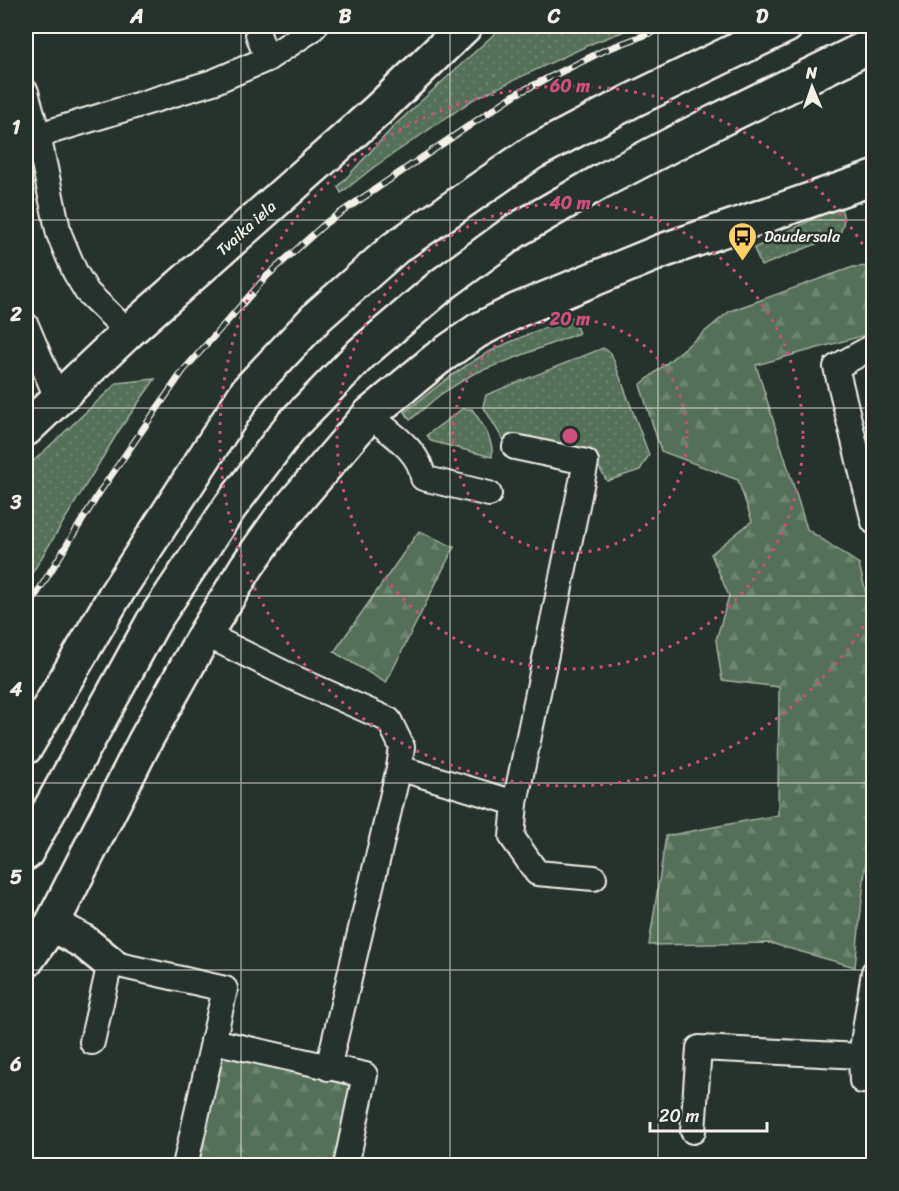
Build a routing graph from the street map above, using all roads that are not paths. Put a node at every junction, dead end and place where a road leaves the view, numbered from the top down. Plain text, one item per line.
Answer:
1 (259, 26) edge
2 (315, 26) edge
3 (465, 26) edge
4 (786, 26) edge
5 (873, 44) edge
6 (267, 59) junction
7 (26, 92) edge
8 (32, 137) edge
9 (873, 178) edge
10 (26, 325) edge
11 (128, 332) junction
12 (873, 346) edge
13 (58, 400) junction
14 (369, 416) junction
15 (26, 429) edge
16 (516, 447) dead end
17 (489, 494) dead end
18 (873, 522) edge
19 (205, 634) junction
20 (26, 747) edge
21 (399, 768) junction
22 (515, 803) junction
23 (26, 853) edge
24 (594, 878) dead end
25 (52, 924) junction
26 (26, 961) edge
27 (111, 963) junction
28 (873, 972) edge
29 (213, 1041) junction
30 (92, 1042) dead end
31 (861, 1056) junction
32 (328, 1068) junction
33 (873, 1082) edge
34 (693, 1131) dead end
35 (185, 1166) edge
36 (346, 1166) edge

1 - 6 lane
2 - 6 lane
3 - 11 main road, Tvaika iela
4 - 20 main road
5 - 23 main road
6 - 8 lane
7 - 8 lane
8 - 11 lane
9 - 14 main road
10 - 13 lane
11 - 13 main road, Tvaika iela
12 - 18 lane
13 - 15 main road, Tvaika iela
14 - 17 lane
14 - 19 main road
16 - 22 lane
19 - 21 lane
19 - 25 main road
21 - 22 lane
21 - 32 lane
22 - 24 lane
25 - 26 main road
25 - 27 main road
27 - 29 lane
27 - 30 lane
28 - 31 lane
29 - 32 lane
29 - 35 lane
31 - 33 lane
31 - 34 lane
32 - 36 lane

